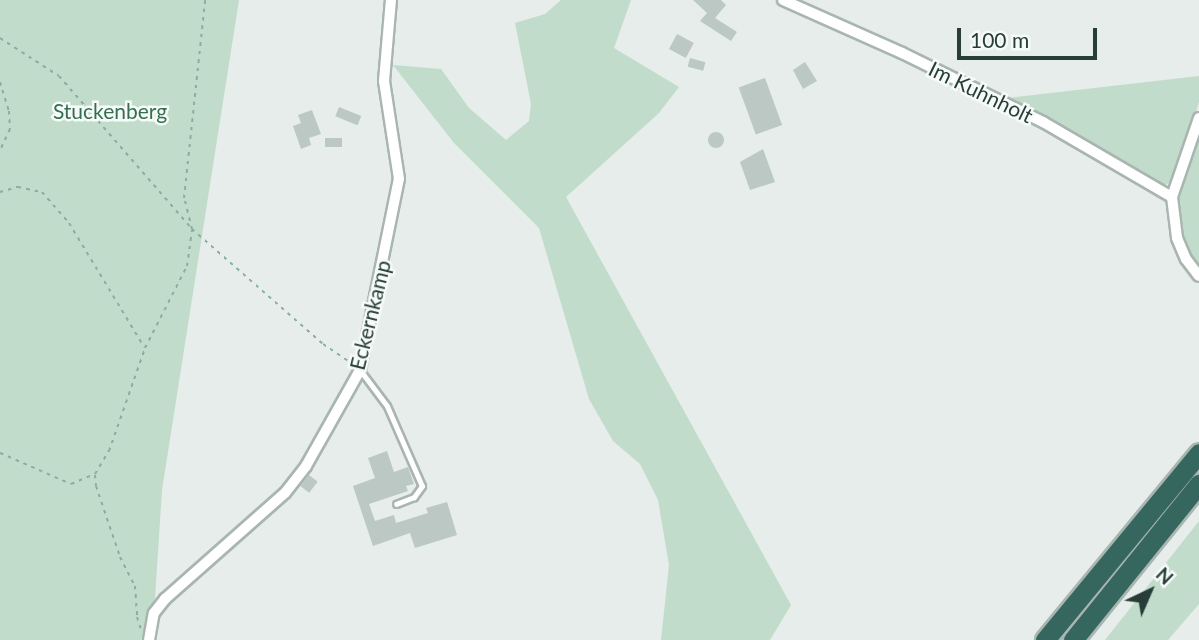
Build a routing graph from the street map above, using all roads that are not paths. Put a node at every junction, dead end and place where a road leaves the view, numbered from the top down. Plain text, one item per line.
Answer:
1 (391, 0) edge
2 (782, 0) edge
3 (1199, 118) edge
4 (1172, 197) junction
5 (1199, 276) edge
6 (360, 370) junction
7 (1199, 453) edge
8 (1199, 484) edge
9 (397, 504) dead end
10 (150, 635) edge
11 (1045, 640) edge
12 (1073, 640) edge

1 - 6 street, Eckernkamp
2 - 4 street, Im Kuhnholt
3 - 4 street
4 - 5 street
6 - 9 lane
6 - 10 street, Eckernkamp
7 - 11 highway
8 - 12 highway

